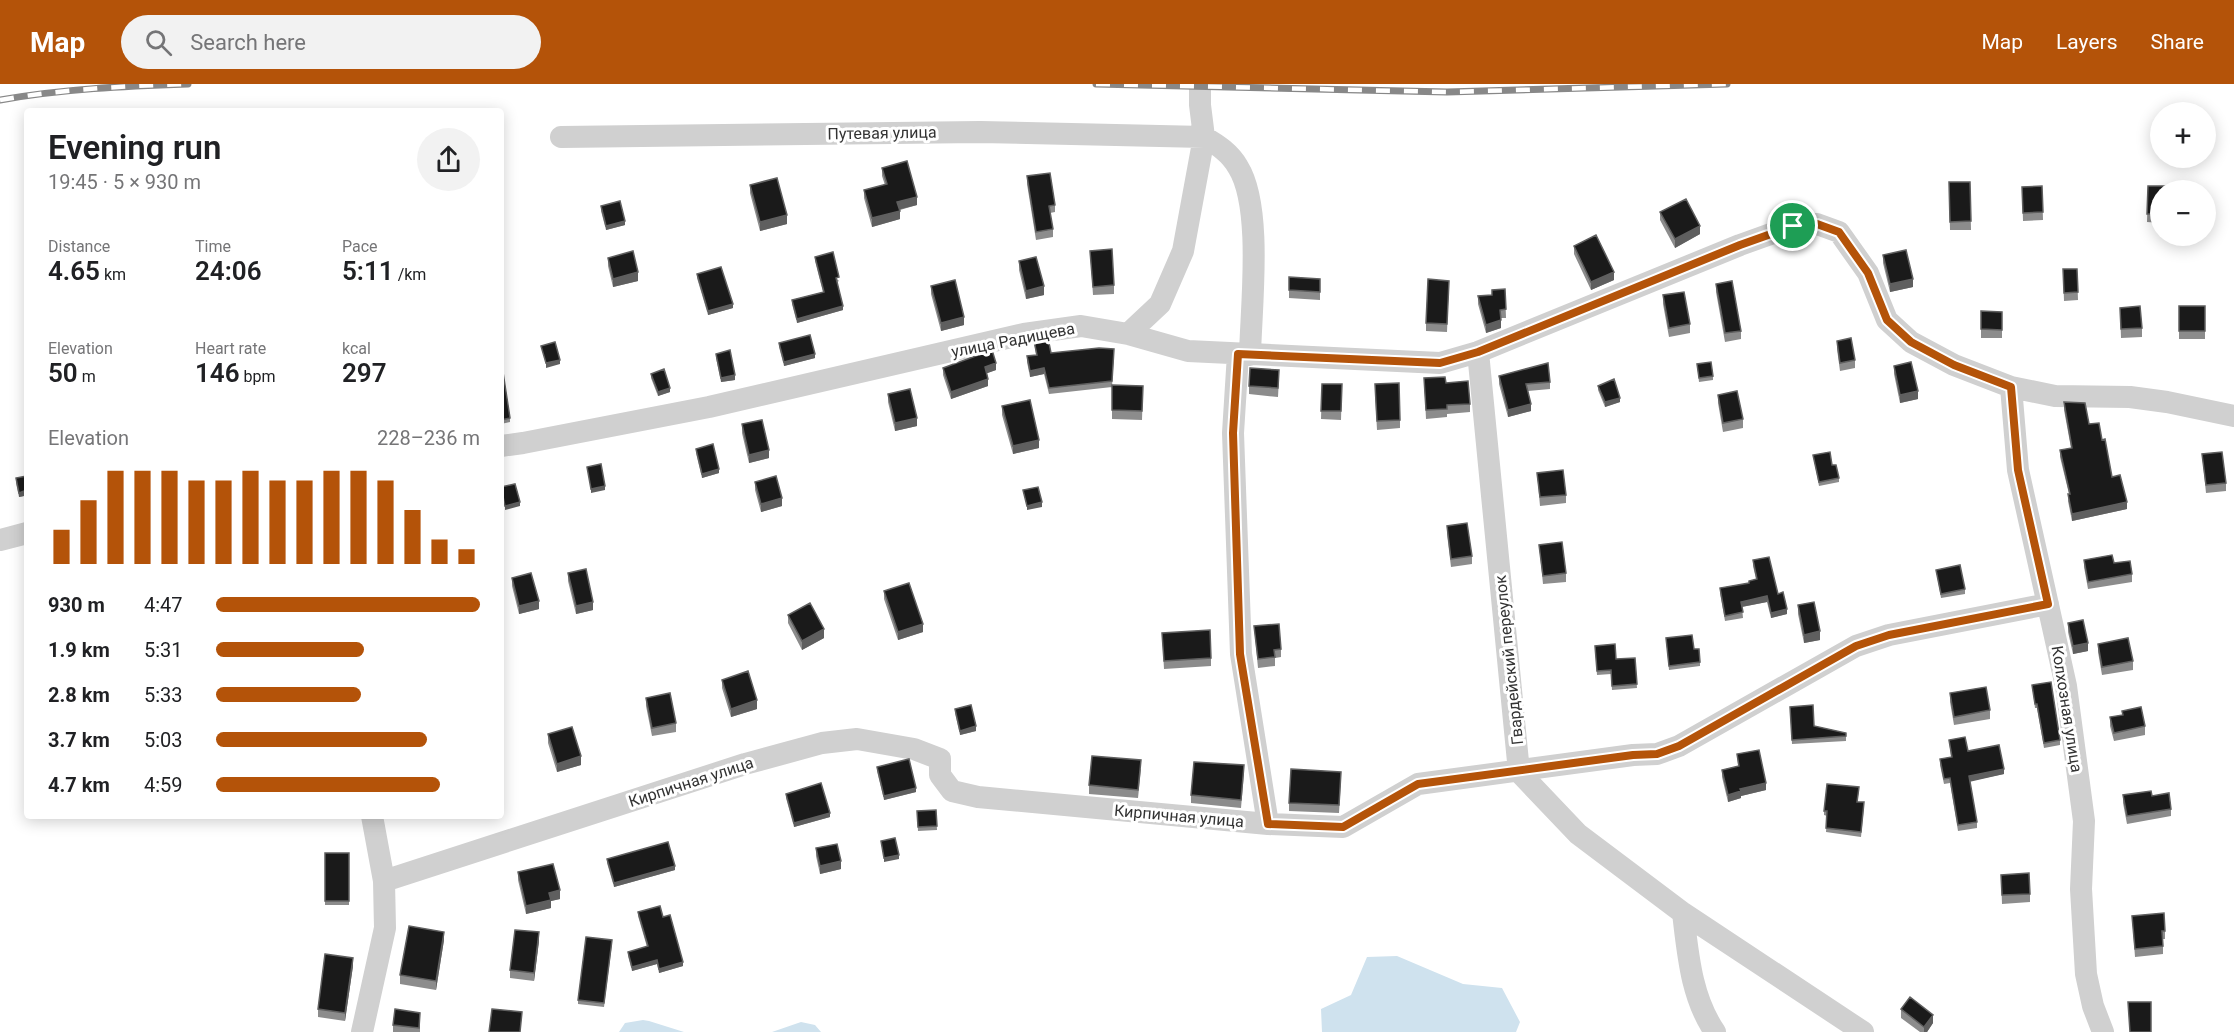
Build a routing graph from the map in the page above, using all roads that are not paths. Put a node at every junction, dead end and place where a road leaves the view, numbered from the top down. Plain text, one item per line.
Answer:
1 (1200, 84) edge
2 (561, 137) dead end
3 (1204, 137) junction
4 (1128, 334) junction
5 (1478, 352) junction
6 (1244, 354) junction
7 (2011, 387) junction
8 (2234, 416) edge
9 (504, 446) edge
10 (24, 534) edge
11 (0, 540) edge
12 (2048, 604) junction
13 (1520, 772) junction
14 (373, 819) edge
15 (1268, 824) junction
16 (384, 881) junction
17 (1683, 913) junction
18 (362, 1032) edge
19 (1715, 1032) edge
20 (1863, 1032) edge
21 (2103, 1032) edge

1 - 3 street
2 - 3 street, Путевая улица
3 - 4 street
3 - 6 street
4 - 6 street, улица Радищева
4 - 9 street, улица Радищева
5 - 6 street, улица Радищева
5 - 7 street, улица Радищева
5 - 13 street, Гвардейский переулок
6 - 15 street
7 - 8 street
7 - 12 street, Колхозная улица
10 - 11 street
12 - 13 street, Кирпичная улица
12 - 21 street, Колхозная улица
13 - 15 street, Кирпичная улица
13 - 17 street
14 - 16 street
15 - 16 street, Кирпичная улица
16 - 18 street
17 - 19 street
17 - 20 street

